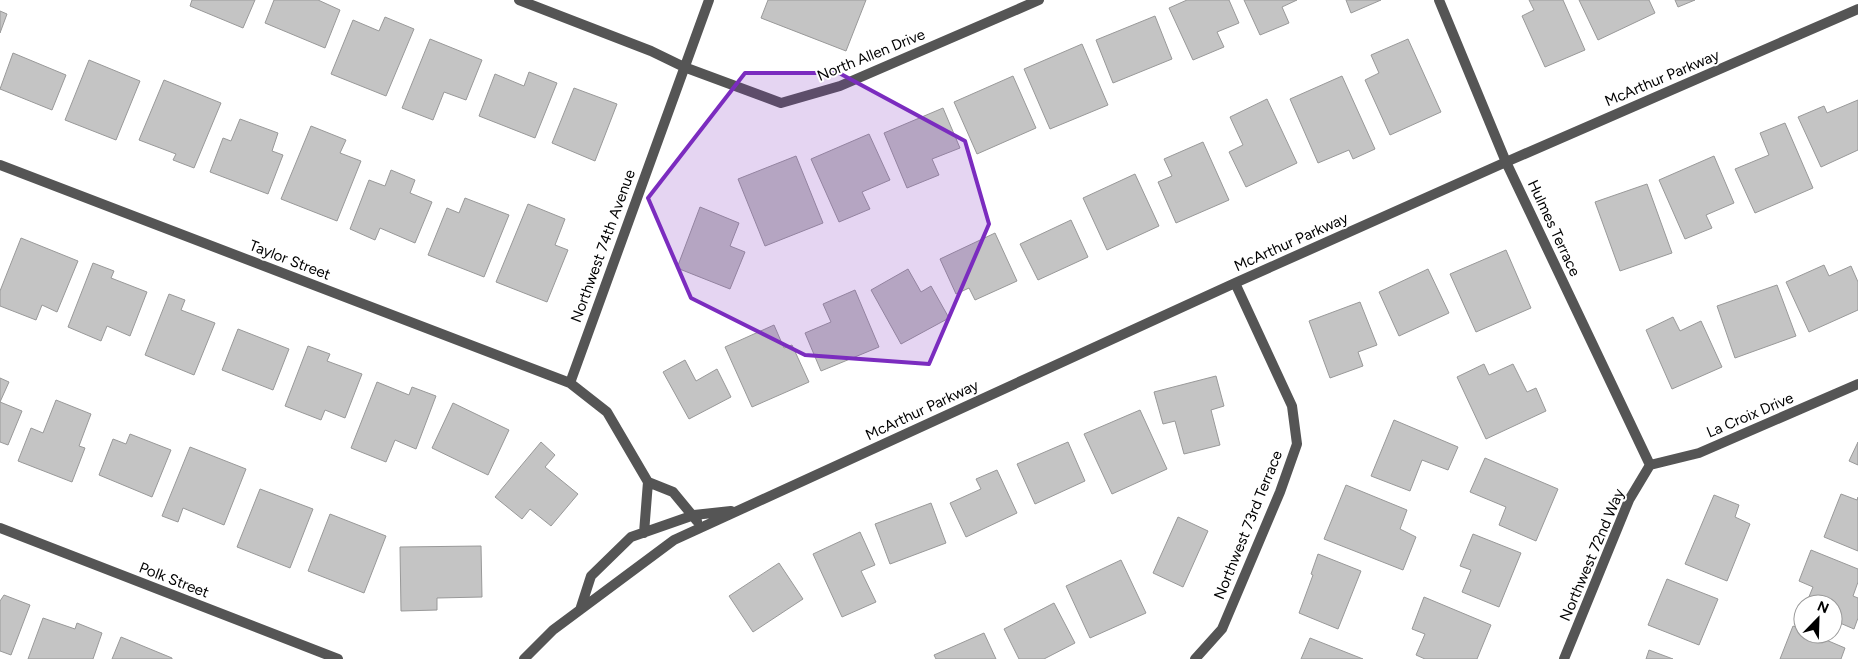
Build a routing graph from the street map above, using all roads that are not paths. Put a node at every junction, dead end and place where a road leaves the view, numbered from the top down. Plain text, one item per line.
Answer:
1 (519, 0) edge
2 (710, 0) edge
3 (1039, 0) edge
4 (1439, 0) edge
5 (1858, 9) edge
6 (684, 68) junction
7 (1506, 162) junction
8 (0, 165) edge
9 (1235, 283) junction
10 (570, 383) junction
11 (1858, 384) edge
12 (1650, 465) junction
13 (648, 482) junction
14 (740, 510) junction
15 (694, 515) junction
16 (0, 528) edge
17 (702, 528) junction
18 (644, 533) junction
19 (580, 610) junction
20 (338, 659) edge
21 (524, 659) edge
22 (1195, 659) edge
23 (1564, 659) edge

1 - 6 street, North Allen Drive
2 - 6 street, Northwest 74th Avenue
3 - 6 street, North Allen Drive
4 - 7 street, Hulmes Terrace
5 - 7 street, McArthur Parkway
6 - 10 street, Northwest 74th Avenue
7 - 9 street, McArthur Parkway
7 - 12 street, Hulmes Terrace
8 - 10 street, Taylor Street
9 - 14 street, McArthur Parkway
9 - 22 street, Northwest 73rd Terrace
10 - 13 street
11 - 12 street, La Croix Drive
12 - 23 street, Northwest 72nd Way
13 - 15 street
13 - 18 street
14 - 15 street, McArthur Parkway
14 - 17 street, McArthur Parkway
15 - 17 street
15 - 18 street, McArthur Parkway
16 - 20 street, Polk Street
17 - 19 street, McArthur Parkway
18 - 19 street, McArthur Parkway
19 - 21 street, McArthur Parkway

